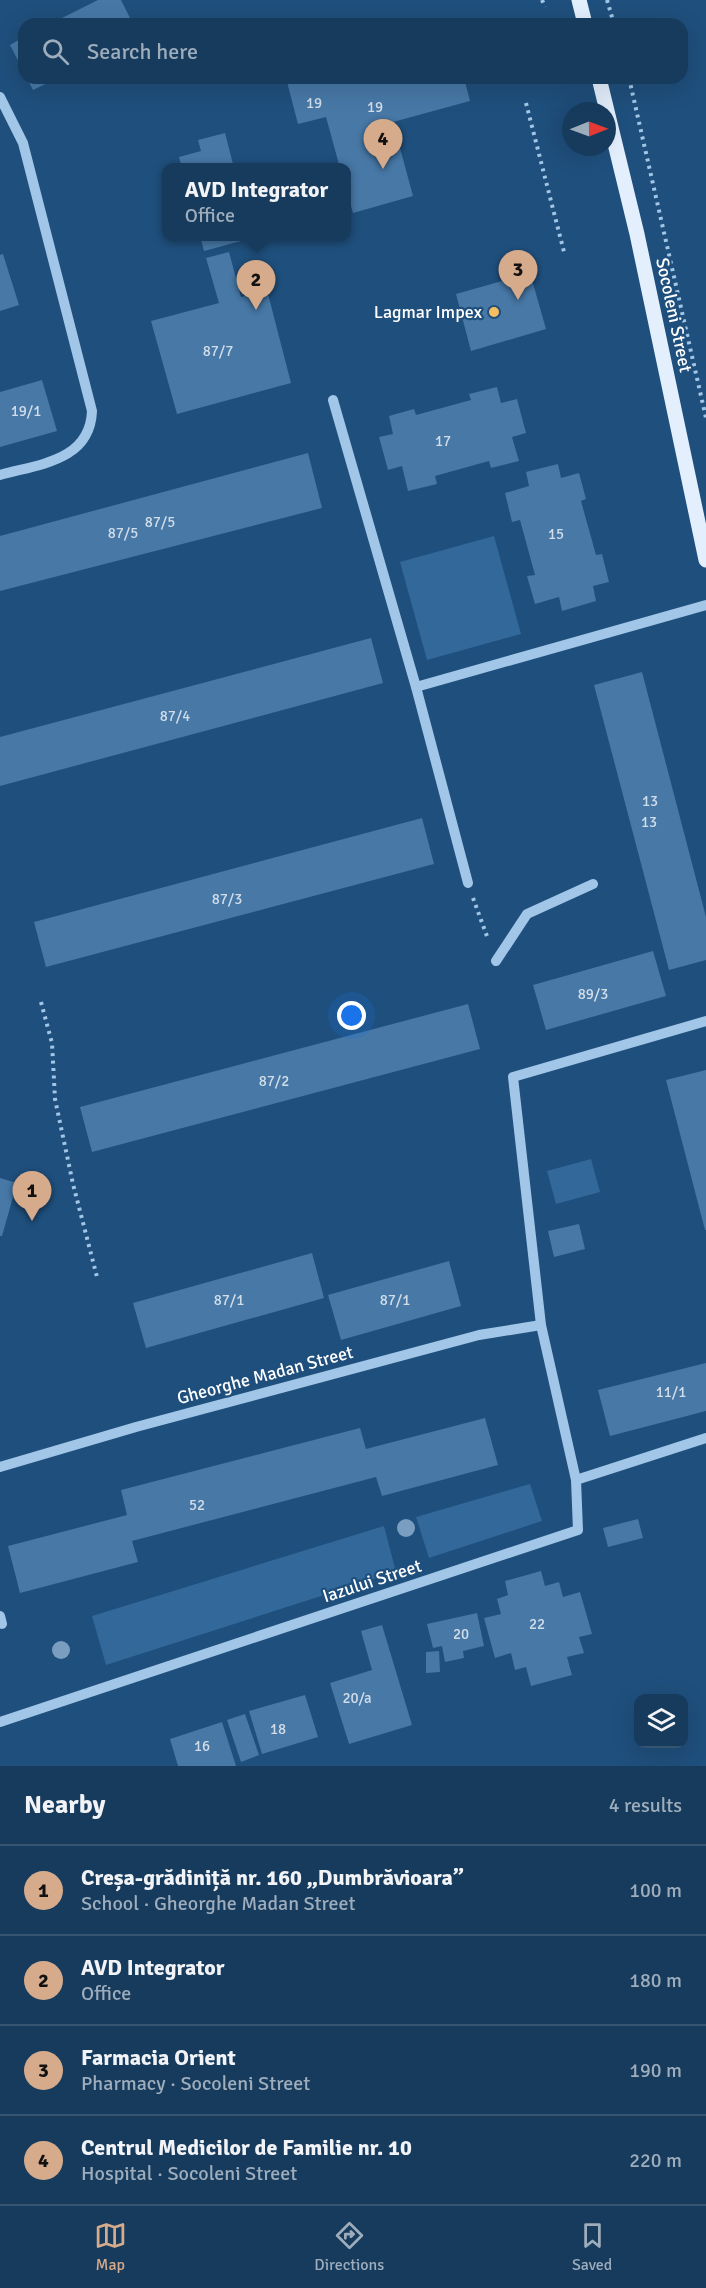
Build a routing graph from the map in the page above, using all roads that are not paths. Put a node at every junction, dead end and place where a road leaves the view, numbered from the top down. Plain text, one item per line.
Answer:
1 (579, 0) edge
2 (584, 18) edge
3 (600, 84) edge
4 (0, 98) edge
5 (333, 400) dead end
6 (0, 475) edge
7 (706, 560) edge
8 (706, 605) edge
9 (416, 687) junction
10 (468, 883) road end
11 (593, 884) dead end
12 (496, 961) road end
13 (706, 1021) edge
14 (541, 1325) junction
15 (706, 1438) edge
16 (0, 1467) edge
17 (576, 1480) junction
18 (0, 1722) edge

1 - 2 main road
3 - 7 main road, Socoleni Street
4 - 6 street
5 - 9 street
8 - 9 street
9 - 10 street
11 - 12 street
13 - 14 street
14 - 16 street, Gheorghe Madan Street
14 - 17 street
15 - 17 street
17 - 18 street, Iazului Street

